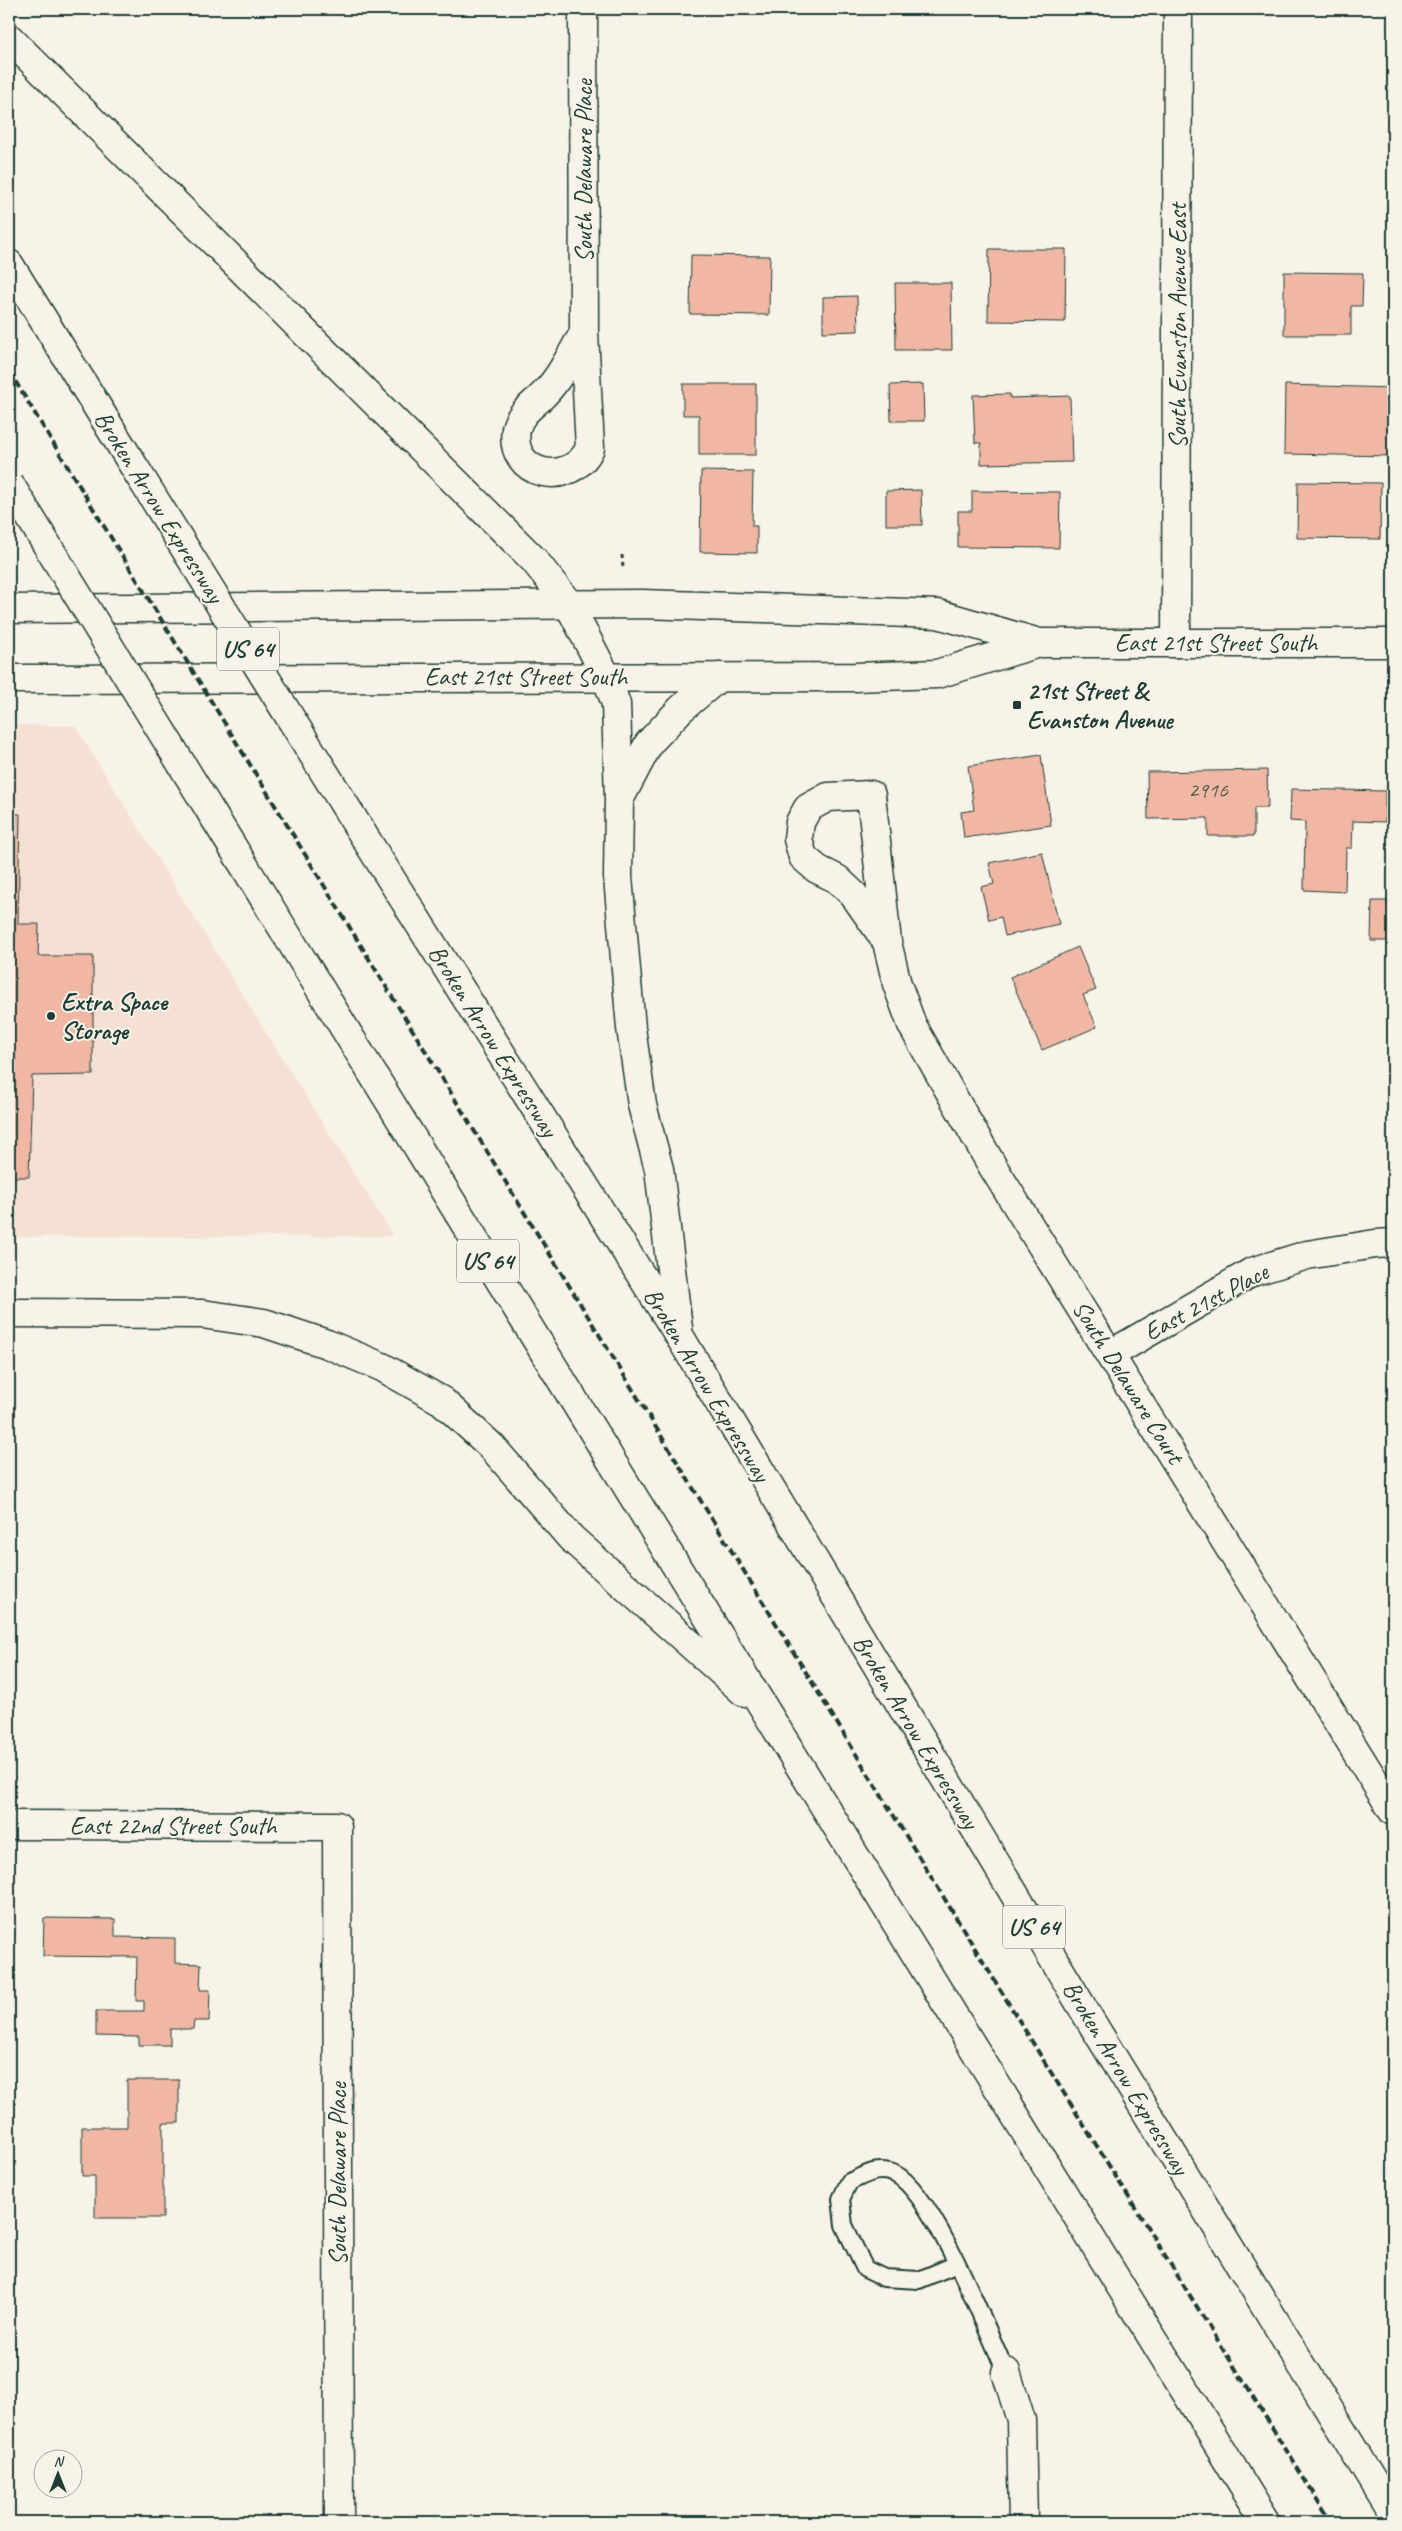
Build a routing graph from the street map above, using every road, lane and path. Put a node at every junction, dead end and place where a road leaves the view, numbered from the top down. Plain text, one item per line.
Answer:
1 (583, 9) edge
2 (1178, 9) edge
3 (9, 38) edge
4 (9, 264) edge
5 (584, 333) junction
6 (9, 483) edge
7 (622, 555) dead end
8 (623, 570) dead end
9 (568, 603) junction
10 (9, 609) edge
11 (1039, 643) junction
12 (1176, 643) junction
13 (1393, 644) edge
14 (606, 676) junction
15 (719, 677) junction
16 (9, 680) edge
17 (620, 799) junction
18 (887, 942) junction
19 (1393, 1243) edge
20 (9, 1314) edge
21 (680, 1337) junction
22 (1111, 1354) junction
23 (766, 1711) junction
24 (1393, 1810) edge
25 (9, 1825) edge
26 (337, 1826) joint
27 (957, 2264) junction
28 (1006, 2372) joint
29 (1393, 2514) edge
30 (338, 2522) edge
31 (1023, 2522) edge
32 (1266, 2522) edge

1 - 5 main road, South Delaware Place
2 - 12 main road, South Evanston Avenue East
3 - 9 main road
4 - 21 main road, Broken Arrow Expressway / US 64, bridge
5 - 5 main road, South Delaware Place
6 - 23 main road, US 64, bridge
7 - 8 path
9 - 10 main road, East 21st Street South
9 - 11 main road, East 21st Street South
9 - 14 main road
11 - 12 main road, East 21st Street South
11 - 15 main road, East 21st Street South
12 - 13 main road, East 21st Street South
14 - 15 main road, East 21st Street South
14 - 16 main road, East 21st Street South
14 - 17 main road
15 - 17 main road
17 - 21 main road
18 - 18 main road, South Delaware Court
18 - 22 main road, South Delaware Court
19 - 22 main road, East 21st Place
20 - 23 main road
21 - 29 main road, Broken Arrow Expressway / US 64
22 - 24 main road, South Delaware Court
23 - 32 main road, US 64
25 - 26 main road, East 22nd Street South
26 - 30 main road, South Delaware Place
27 - 27 lane
27 - 28 lane
28 - 31 main road

